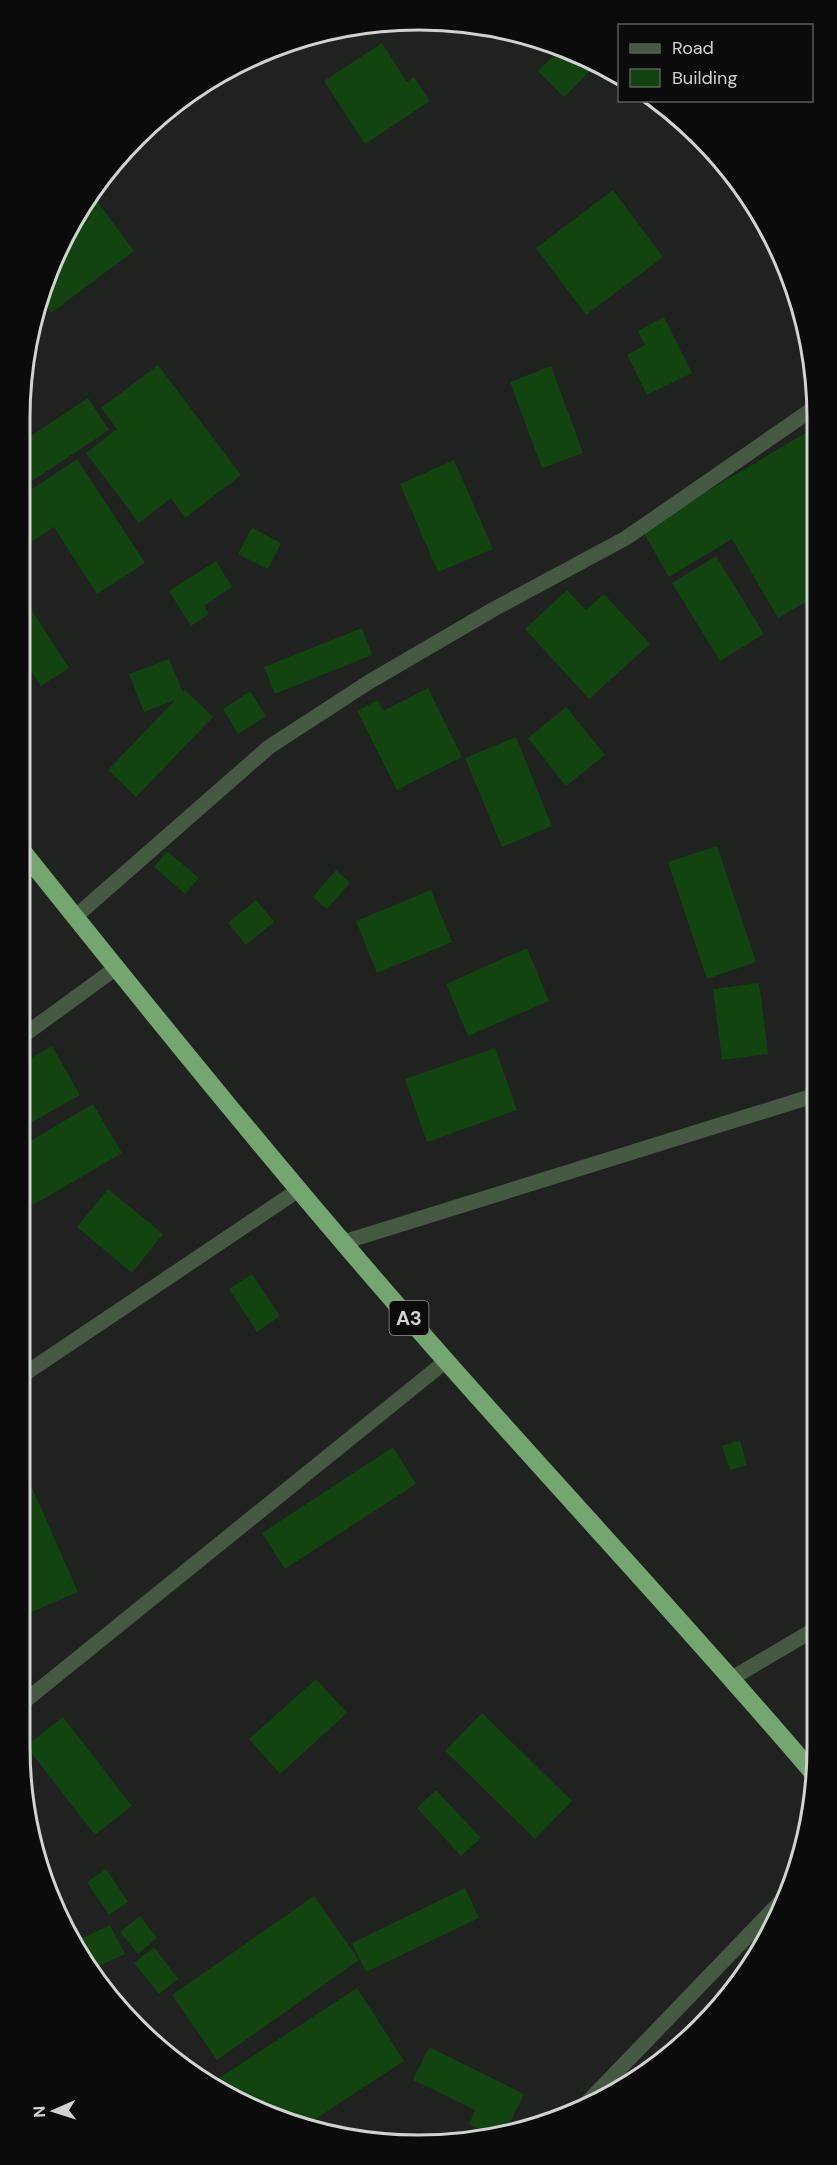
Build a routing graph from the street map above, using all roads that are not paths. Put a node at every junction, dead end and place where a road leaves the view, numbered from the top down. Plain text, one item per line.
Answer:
1 (807, 413) edge
2 (30, 861) edge
3 (75, 917) junction
4 (116, 968) junction
5 (30, 1031) edge
6 (807, 1098) edge
7 (300, 1189) junction
8 (344, 1242) junction
9 (446, 1362) junction
10 (30, 1370) edge
11 (807, 1634) edge
12 (732, 1678) junction
13 (30, 1697) edge
14 (806, 1765) edge
15 (769, 1914) edge
16 (599, 2090) edge

1 - 3 street
2 - 3 highway, A3
3 - 4 highway, A3
4 - 5 street
4 - 7 highway, A3
6 - 8 street
7 - 8 highway, A3
7 - 10 street
8 - 9 highway, A3
9 - 12 highway, A3
9 - 13 street
11 - 12 street
12 - 14 highway, A3
15 - 16 street

